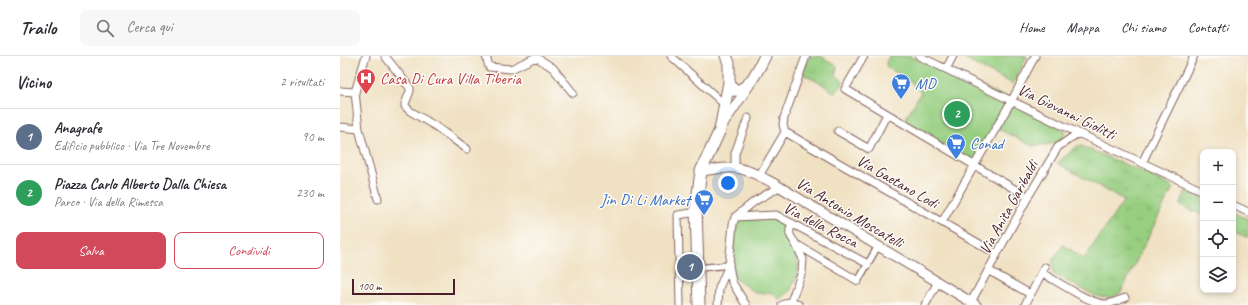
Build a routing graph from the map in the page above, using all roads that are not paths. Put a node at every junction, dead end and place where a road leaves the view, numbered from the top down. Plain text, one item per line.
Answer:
1 (366, 56) edge
2 (385, 56) edge
3 (486, 56) edge
4 (671, 56) edge
5 (726, 56) edge
6 (765, 56) edge
7 (806, 56) edge
8 (864, 56) edge
9 (919, 56) edge
10 (953, 56) edge
11 (1035, 56) edge
12 (1194, 56) edge
13 (946, 69) junction
14 (729, 82) junction
15 (750, 84) junction
16 (340, 91) edge
17 (355, 92) junction
18 (574, 93) dead end
19 (1012, 100) junction
20 (725, 105) junction
21 (887, 114) junction
22 (748, 118) dead end
23 (340, 128) edge
24 (359, 128) junction
25 (720, 130) junction
26 (838, 131) dead end
27 (785, 132) junction
28 (1078, 133) junction
29 (467, 149) dead end
30 (1142, 163) junction
31 (975, 166) junction
32 (735, 168) junction
33 (701, 171) junction
34 (759, 176) junction
35 (779, 187) junction
36 (1200, 190) edge
37 (1028, 197) junction
38 (378, 199) dead end
39 (1236, 206) edge
40 (697, 212) junction
41 (1248, 212) edge
42 (735, 217) junction
43 (942, 222) junction
44 (792, 223) junction
45 (796, 244) junction
46 (878, 246) junction
47 (997, 254) junction
48 (868, 264) junction
49 (729, 265) junction
50 (698, 268) junction
51 (988, 270) junction
52 (858, 281) joint
53 (938, 282) junction
54 (1030, 294) junction
55 (1125, 298) dead end
56 (791, 301) junction
57 (974, 304) edge
58 (680, 305) edge
59 (700, 305) edge
60 (718, 305) edge
61 (746, 305) edge
62 (782, 305) edge
63 (799, 305) edge
64 (925, 305) edge
65 (1024, 305) edge

1 - 17 street
2 - 29 street
3 - 18 street
4 - 20 street
5 - 14 main road
6 - 15 main road
7 - 27 street
8 - 21 street
9 - 13 street, Via Giovanni Giolitti
10 - 13 street
11 - 19 street
12 - 30 street
13 - 19 street, Via Giovanni Giolitti
14 - 15 main road
14 - 20 main road
15 - 25 street
16 - 17 street
17 - 24 street
19 - 28 street, Via Giovanni Giolitti
19 - 31 street
20 - 25 main road
21 - 26 street
21 - 31 street
22 - 32 street
23 - 24 street
24 - 38 street
25 - 33 main road
27 - 34 street
27 - 43 street, Via Gaetano Lodi
28 - 30 street, Via Giovanni Giolitti
28 - 37 street, Via Anita Garibaldi
30 - 36 street, Via Giovanni Giolitti
31 - 37 street
31 - 43 street
32 - 33 street, Via Antonio Moscatelli
32 - 34 street, Via Antonio Moscatelli
33 - 40 main road
34 - 35 street, Via Antonio Moscatelli
35 - 42 street
35 - 46 street, Via Antonio Moscatelli
37 - 47 street, Via Anita Garibaldi
39 - 41 street
40 - 50 main road
40 - 58 street
42 - 44 street, Via della Rocca
42 - 49 street
43 - 47 street, Via Gaetano Lodi
44 - 45 street
44 - 48 street, Via della Rocca
45 - 52 street
45 - 56 street
46 - 48 street
46 - 53 street, Via Antonio Moscatelli
47 - 51 street, Via Anita Garibaldi
48 - 52 street
49 - 50 street
49 - 60 street
49 - 61 street
50 - 59 main road
51 - 54 street
51 - 57 street, Via Anita Garibaldi
53 - 57 street, Via Antonio Moscatelli
53 - 64 street
54 - 55 street
54 - 65 street
56 - 62 street
56 - 63 street

